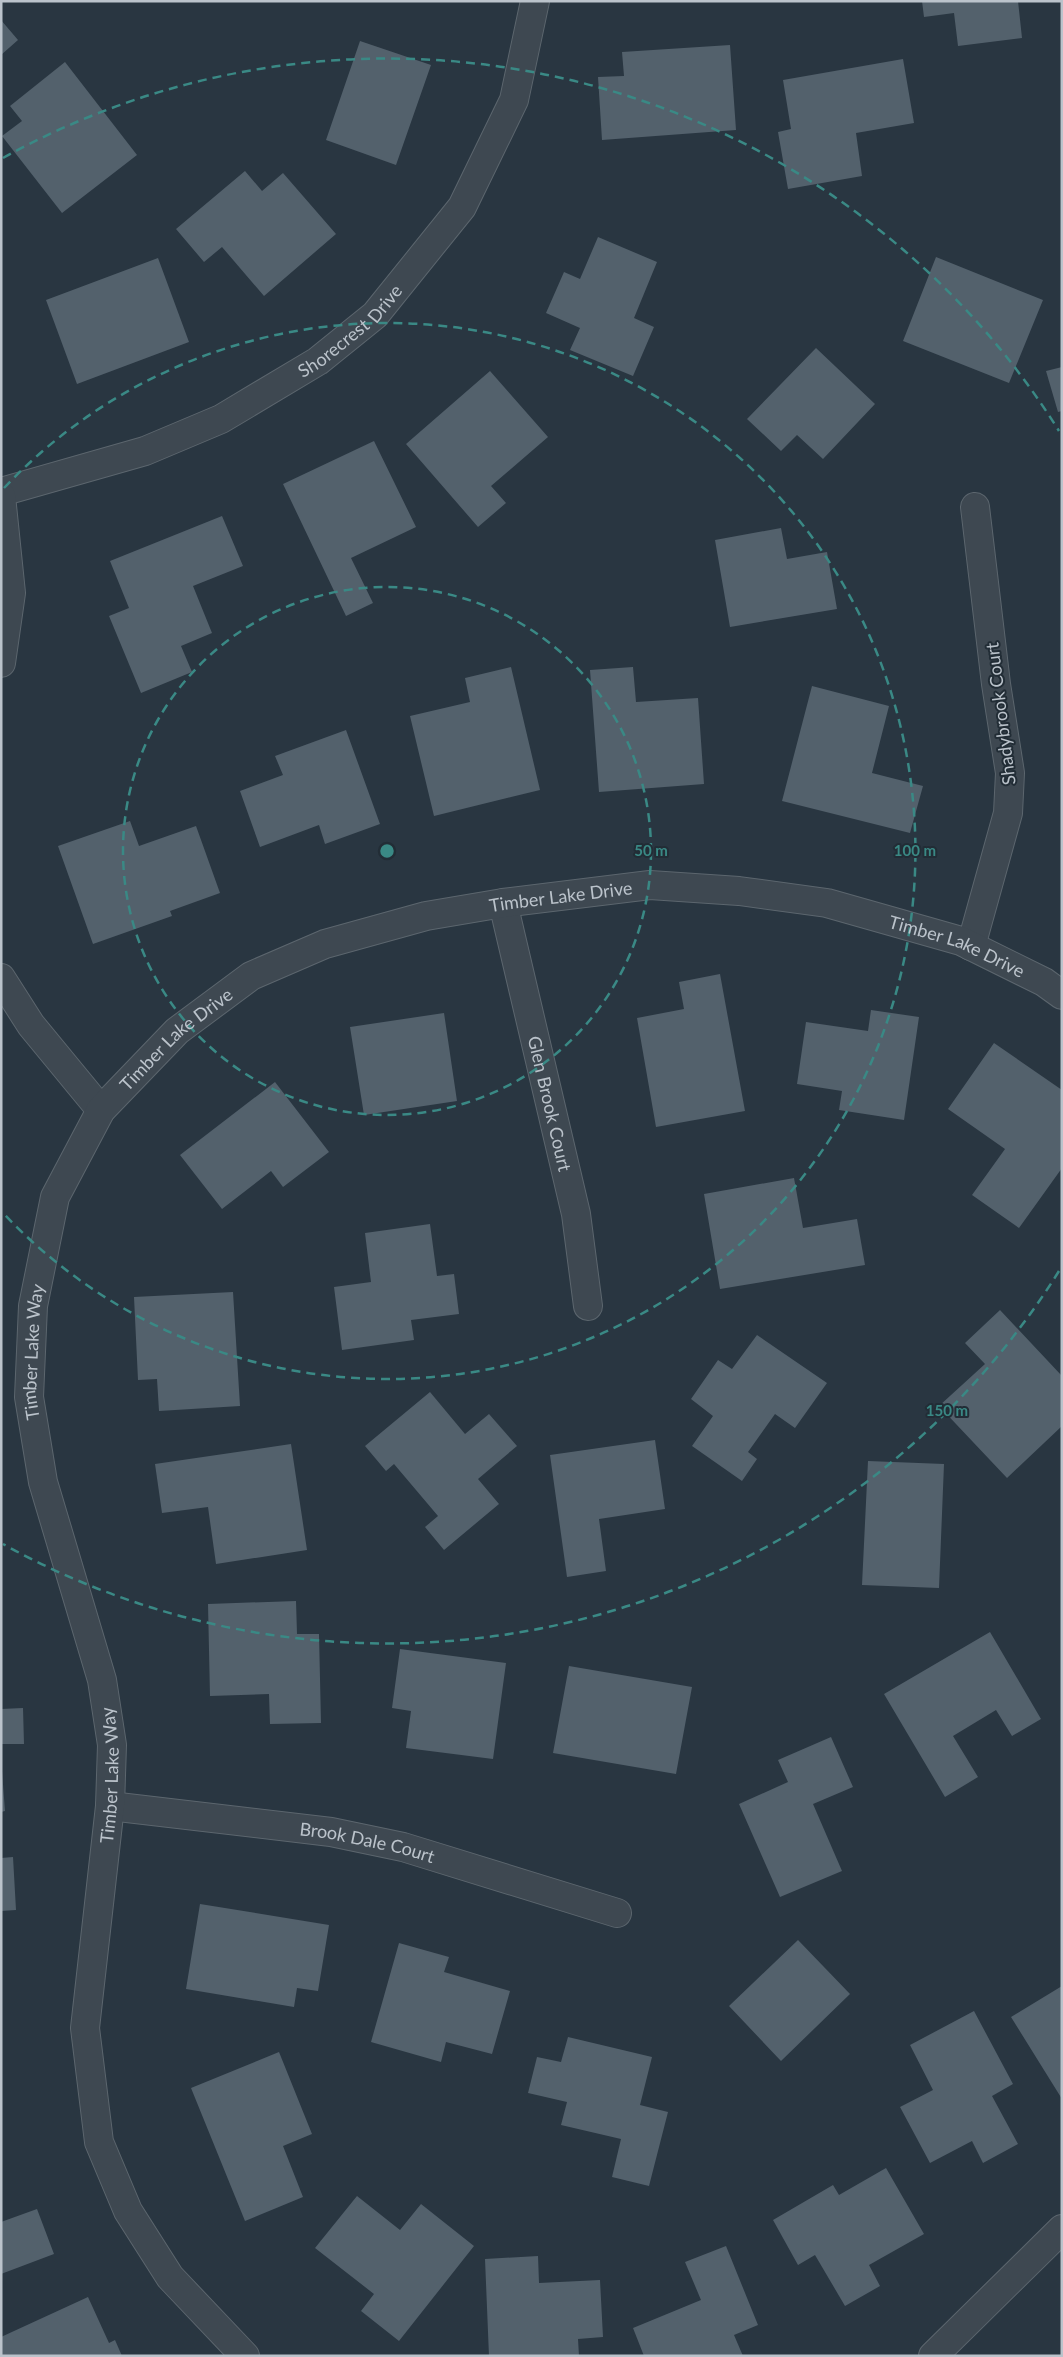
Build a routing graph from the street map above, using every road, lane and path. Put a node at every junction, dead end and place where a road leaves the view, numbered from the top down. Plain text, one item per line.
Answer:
1 (535, 1) edge
2 (1, 492) edge
3 (1, 496) edge
4 (975, 508) dead end
5 (1, 662) edge
6 (503, 903) junction
7 (971, 946) junction
8 (1, 978) edge
9 (1062, 995) edge
10 (101, 1110) junction
11 (588, 1306) dead end
12 (110, 1806) junction
13 (617, 1913) dead end
14 (1062, 2229) edge
15 (245, 2356) edge
16 (933, 2356) edge

1 - 2 street, Shorecrest Drive
3 - 5 street
4 - 7 street, Shadybrook Court
6 - 7 street, Timber Lake Drive
6 - 10 street, Timber Lake Drive
6 - 11 street, Glen Brook Court
7 - 9 street, Timber Lake Drive
8 - 10 street
10 - 12 street, Timber Lake Way
12 - 13 street, Brook Dale Court
12 - 15 street, Timber Lake Way
14 - 16 street

